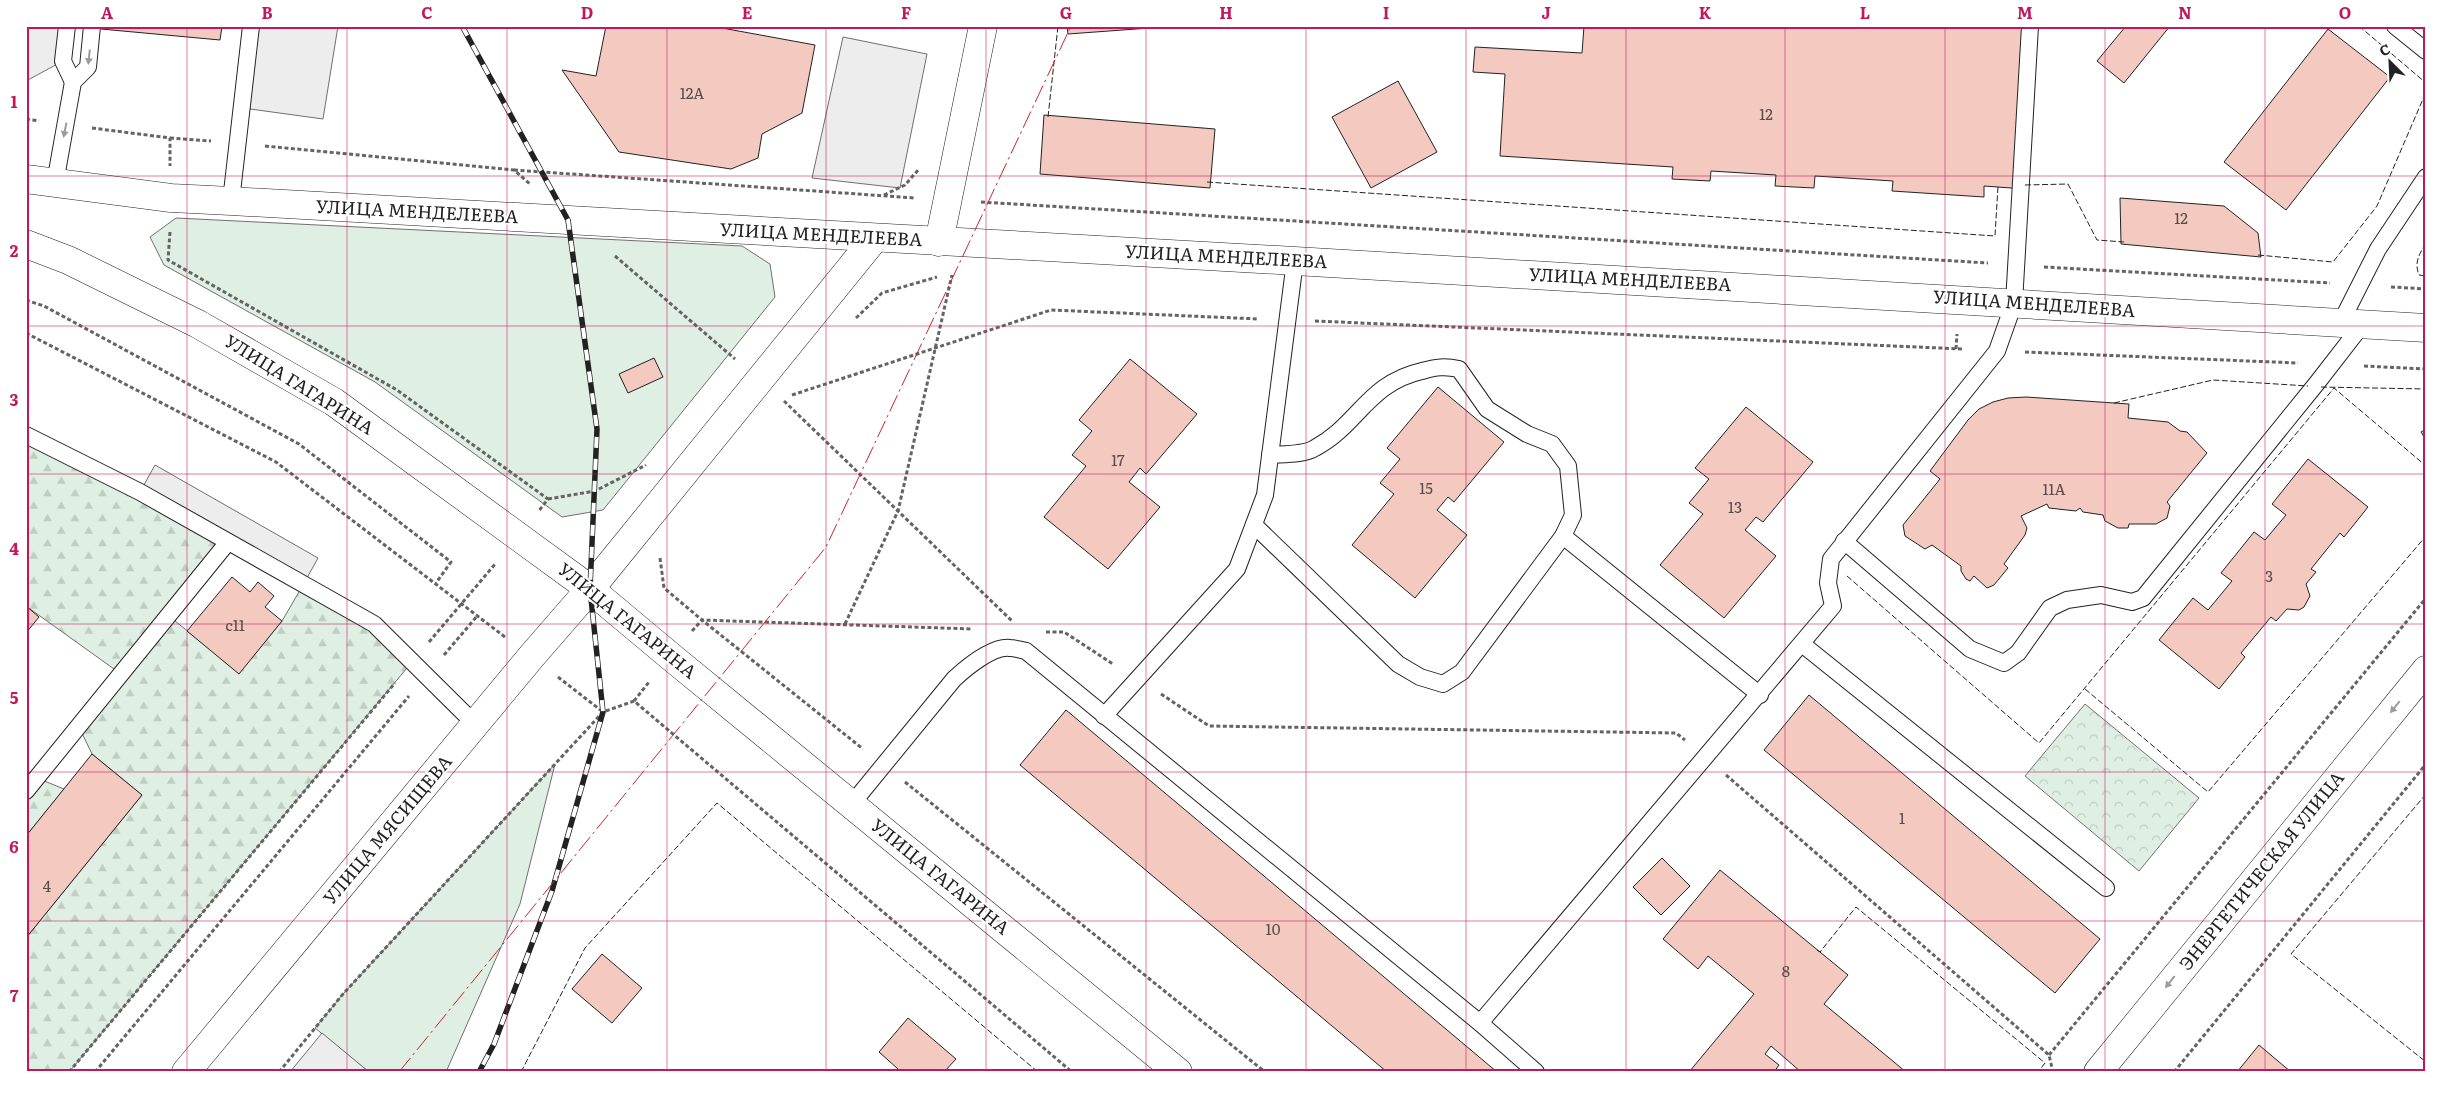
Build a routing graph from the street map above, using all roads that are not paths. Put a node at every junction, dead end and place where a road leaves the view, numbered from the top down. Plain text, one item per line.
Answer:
1 (67, 26) edge
2 (92, 26) edge
3 (251, 26) edge
4 (983, 26) edge
5 (2030, 26) edge
6 (2395, 26) edge
7 (2426, 51) edge
8 (73, 82) junction
9 (2426, 177) edge
10 (26, 179) edge
11 (55, 182) junction
12 (231, 201) junction
13 (874, 239) junction
14 (940, 242) junction
15 (26, 244) edge
16 (1295, 261) junction
17 (2014, 302) junction
18 (2351, 324) junction
19 (2426, 328) edge
20 (26, 435) edge
21 (1270, 455) junction
22 (1254, 525) junction
23 (1562, 536) junction
24 (1844, 541) junction
25 (228, 542) junction
26 (590, 589) junction
27 (1802, 644) junction
28 (2426, 670) edge
29 (1760, 695) junction
30 (1104, 716) junction
31 (476, 725) junction
32 (26, 791) edge
33 (851, 805) junction
34 (2106, 888) dead end
35 (1480, 1023) junction
36 (186, 1072) edge
37 (1178, 1072) edge
38 (1536, 1072) edge
39 (2098, 1072) edge

1 - 8 lane
2 -> 8 lane
3 - 12 lane
4 - 14 street
5 - 17 lane
6 - 7 lane
8 -> 11 lane
9 - 18 lane
10 - 11 street, УЛИЦА МЕНДЕЛЕЕВА
11 - 12 street, УЛИЦА МЕНДЕЛЕЕВА
12 - 13 street, УЛИЦА МЕНДЕЛЕЕВА
13 - 14 street, УЛИЦА МЕНДЕЛЕЕВА
13 - 26 street, УЛИЦА МЯСИЩЕВА
14 - 16 street, УЛИЦА МЕНДЕЛЕЕВА
15 - 26 street, УЛИЦА ГАГАРИНА
16 - 17 street, УЛИЦА МЕНДЕЛЕЕВА
16 - 21 lane
17 - 18 street, УЛИЦА МЕНДЕЛЕЕВА
17 - 24 lane
18 - 19 street, УЛИЦА МЕНДЕЛЕЕВА
18 - 24 lane
20 - 25 lane
21 - 22 lane
21 - 23 lane
22 - 23 lane
22 - 30 lane
23 - 29 lane
24 - 27 lane
25 - 31 lane
25 - 32 lane
26 - 31 street, УЛИЦА МЯСИЩЕВА
26 - 33 street, УЛИЦА ГАГАРИНА
27 - 29 lane
27 - 34 lane
28 -> 39 street, ЭНЕРГЕТИЧЕСКАЯ УЛИЦА
29 - 35 lane
30 - 33 lane
30 - 35 lane
31 - 36 street, УЛИЦА МЯСИЩЕВА
33 - 37 street, УЛИЦА ГАГАРИНА
35 - 38 lane

